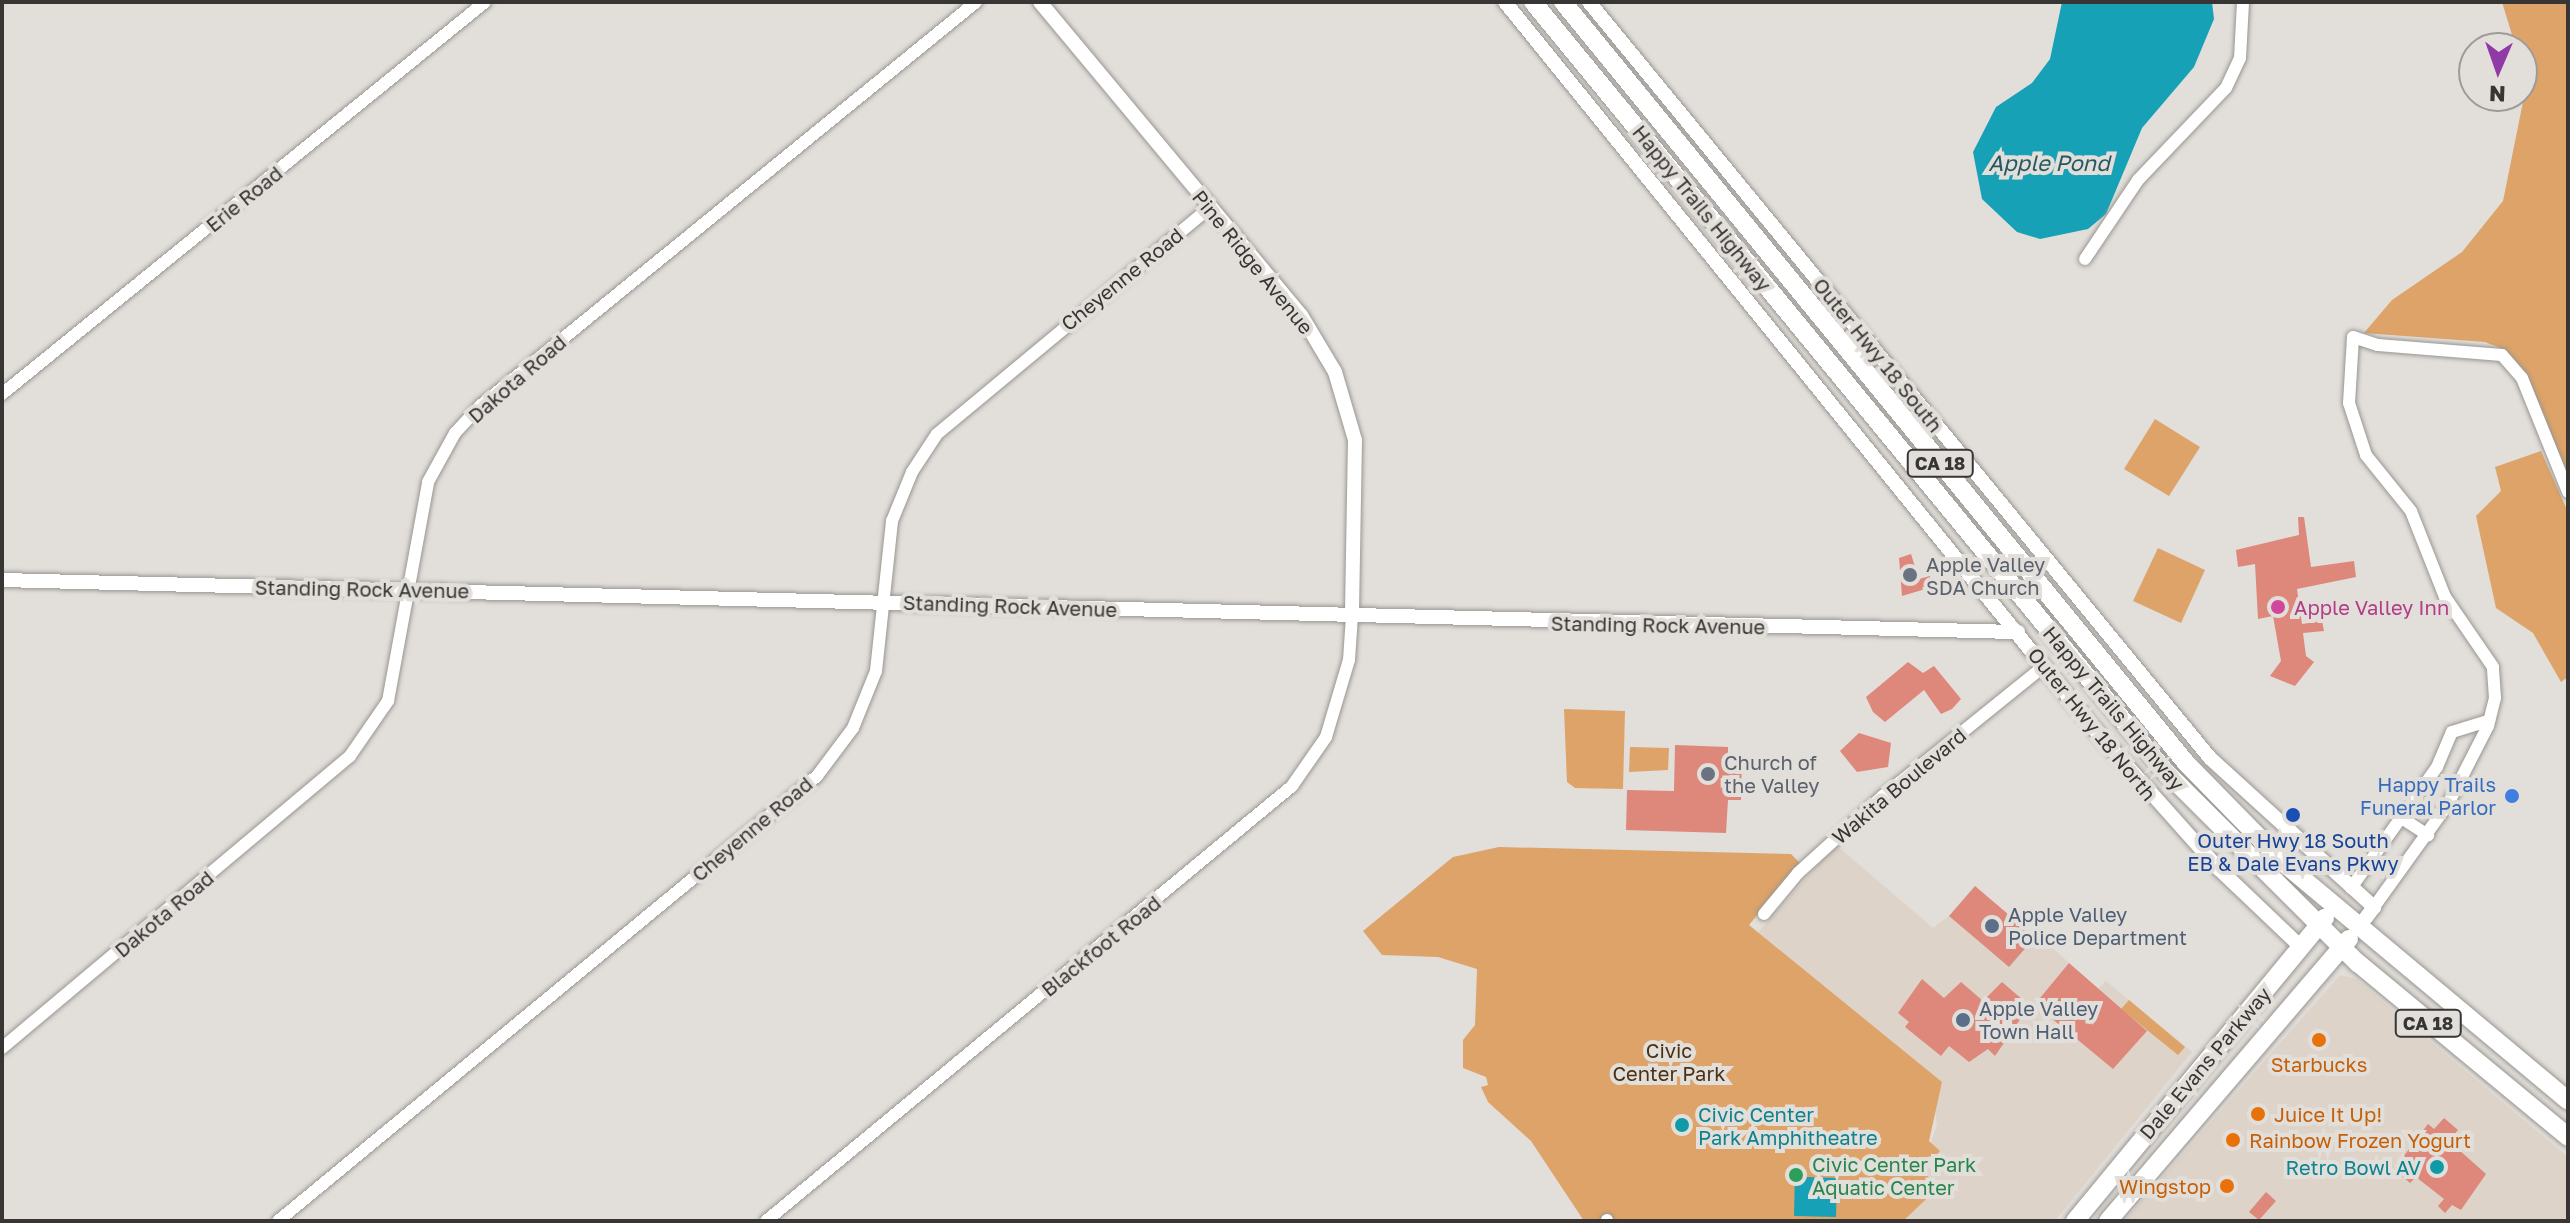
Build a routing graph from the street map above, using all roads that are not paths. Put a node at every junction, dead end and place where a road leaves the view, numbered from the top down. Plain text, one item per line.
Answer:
1 (485, 2) edge
2 (976, 2) edge
3 (1040, 2) edge
4 (1505, 2) edge
5 (1533, 2) edge
6 (1563, 2) edge
7 (1589, 2) edge
8 (2243, 2) edge
9 (1209, 208) junction
10 (2085, 259) dead end
11 (2, 394) edge
12 (2568, 492) edge
13 (2, 580) edge
14 (409, 590) junction
15 (880, 602) junction
16 (1352, 616) junction
17 (2018, 632) junction
18 (2043, 667) junction
19 (2489, 721) junction
20 (2403, 819) junction
21 (2428, 835) junction
22 (2351, 888) junction
23 (2335, 907) junction
24 (2374, 907) junction
25 (1764, 914) dead end
26 (2318, 926) junction
27 (2359, 927) junction
28 (2301, 947) junction
29 (2341, 948) junction
30 (2, 1048) edge
31 (2568, 1101) edge
32 (2568, 1137) edge
33 (278, 1221) edge
34 (766, 1221) edge
35 (2075, 1221) edge
36 (2108, 1221) edge

1 - 11 street, Erie Road
2 - 14 street, Dakota Road
3 - 9 street, Pine Ridge Avenue
4 - 17 street, Outer Hwy 18 North
5 - 26 main road, Happy Trails Highway / CA 18
6 - 23 main road, Happy Trails Highway / CA 18
7 - 22 street, Outer Hwy 18 South
8 - 10 street
9 - 15 street, Cheyenne Road
9 - 16 street, Pine Ridge Avenue
12 - 19 street
13 - 14 street, Standing Rock Avenue
14 - 15 street, Standing Rock Avenue
14 - 30 street, Dakota Road
15 - 16 street, Standing Rock Avenue
15 - 33 street, Cheyenne Road
16 - 17 street, Standing Rock Avenue
16 - 34 street, Blackfoot Road
17 - 18 street, Outer Hwy 18 North
18 - 25 street, Wakita Boulevard
18 - 28 street, Outer Hwy 18 North
19 - 20 street
19 - 21 street
20 - 21 street
20 - 22 street
21 - 24 street
22 - 23 street
22 - 24 street, Outer Hwy 18 South
23 - 26 main road, Dale Evans Parkway
23 - 27 main road, Happy Trails Highway / CA 18
24 - 27 street
26 - 28 main road, Dale Evans Parkway
26 - 29 main road, Happy Trails Highway / CA 18
27 - 29 main road, Dale Evans Parkway
27 - 31 main road, Happy Trails Highway / CA 18
28 - 35 main road, Dale Evans Parkway
29 - 32 main road, Happy Trails Highway / CA 18
29 - 36 main road, Dale Evans Parkway

